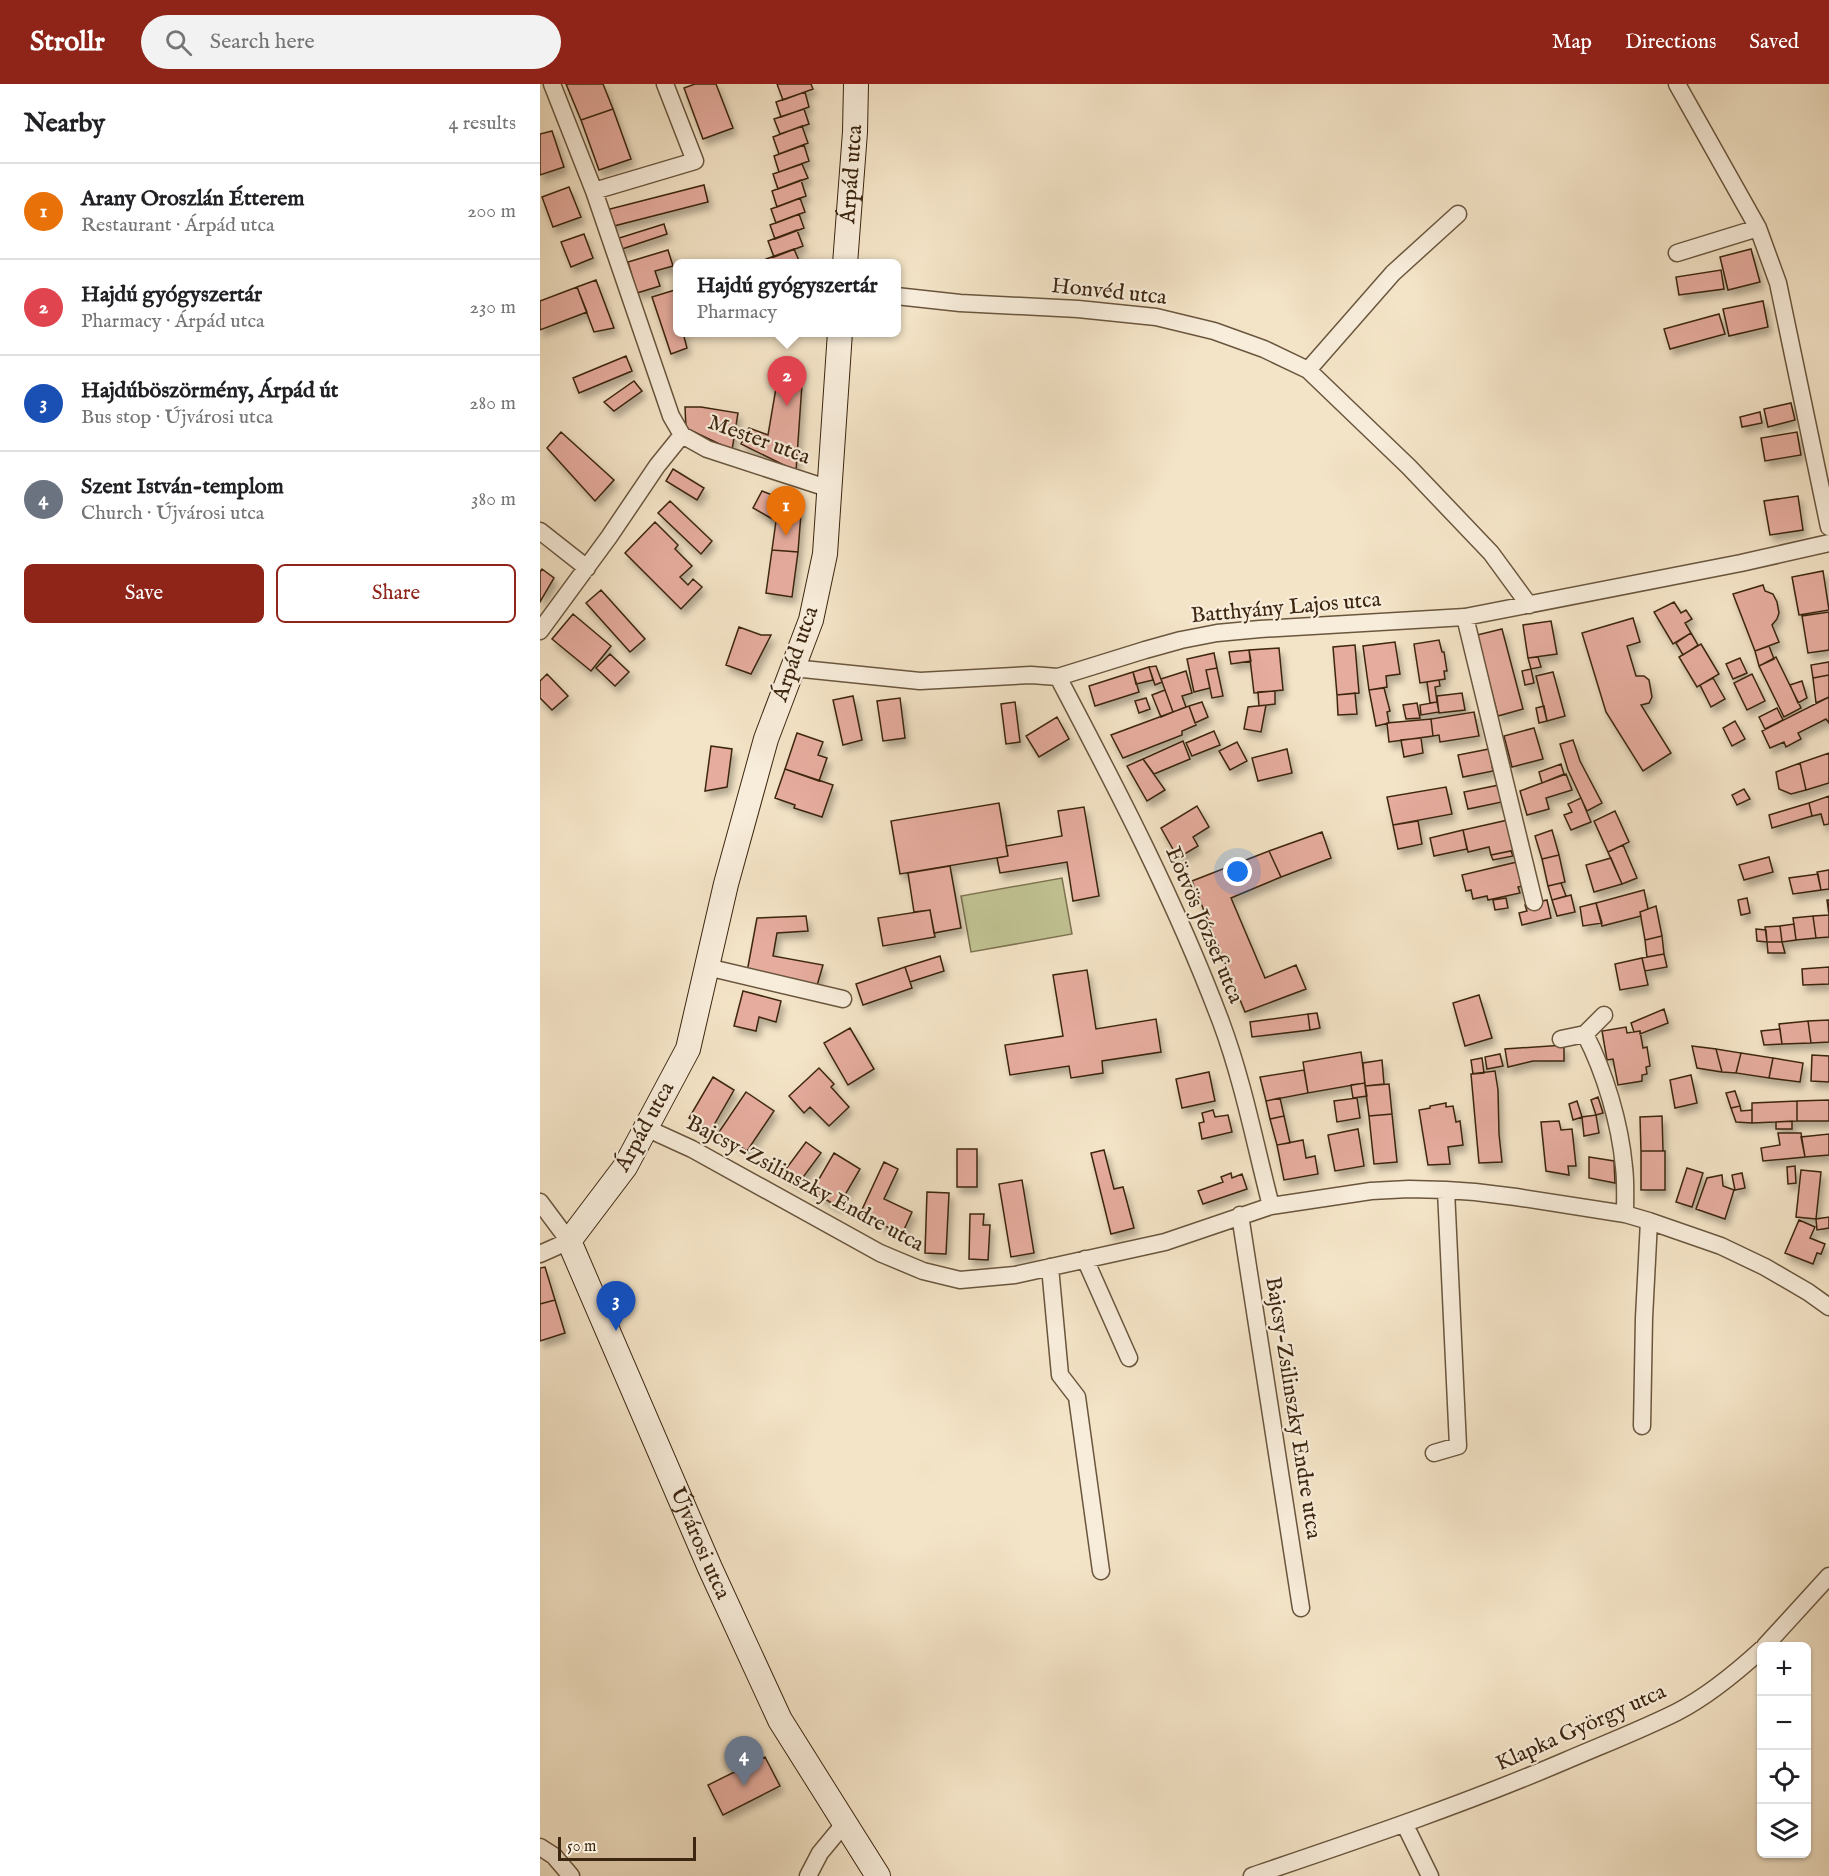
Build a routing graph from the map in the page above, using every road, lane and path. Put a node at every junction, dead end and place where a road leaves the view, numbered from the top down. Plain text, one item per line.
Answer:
1 (552, 84) edge
2 (665, 84) edge
3 (856, 84) edge
4 (1677, 84) edge
5 (594, 191) junction
6 (1458, 214) dead end
7 (1758, 228) junction
8 (1677, 253) dead end
9 (845, 259) edge
10 (901, 296) edge
11 (840, 337) edge
12 (1308, 369) junction
13 (682, 435) junction
14 (830, 489) junction
15 (1829, 527) edge
16 (540, 531) edge
17 (1829, 543) edge
18 (587, 568) junction
19 (1529, 605) junction
20 (1466, 618) junction
21 (540, 631) edge
22 (793, 668) junction
23 (1058, 677) junction
24 (1534, 902) dead end
25 (707, 967) junction
26 (843, 999) dead end
27 (1604, 1015) dead end
28 (1585, 1034) junction
29 (1561, 1039) dead end
30 (646, 1128) junction
31 (1446, 1190) junction
32 (540, 1202) edge
33 (1271, 1206) junction
34 (1625, 1214) junction
35 (1240, 1215) junction
36 (1648, 1221) junction
37 (569, 1241) junction
38 (540, 1254) edge
39 (1085, 1259) junction
40 (1050, 1267) junction
41 (1829, 1307) edge
42 (1128, 1358) dead end
43 (1642, 1426) dead end
44 (1434, 1453) dead end
45 (1101, 1571) dead end
46 (1829, 1576) edge
47 (1301, 1608) dead end
48 (1768, 1642) edge
49 (1757, 1654) edge
50 (844, 1824) junction
51 (1405, 1825) junction
52 (540, 1847) edge
53 (571, 1876) edge
54 (808, 1876) edge
55 (879, 1876) edge
56 (1252, 1876) edge
57 (1430, 1876) edge

1 - 5 street, Mester utca
2 - 5 street
3 - 9 street, Árpád utca
4 - 7 street
5 - 13 street, Mester utca
6 - 12 street
7 - 8 street
7 - 15 street
10 - 12 street, Honvéd utca
11 - 14 street, Árpád utca
12 - 19 street, Honvéd utca
13 - 14 street, Mester utca
13 - 18 street
14 - 22 street, Árpád utca
16 - 18 street
17 - 19 street, Batthyány Lajos utca
18 - 21 street
19 - 20 street, Batthyány Lajos utca
20 - 23 street, Batthyány Lajos utca
20 - 24 street
22 - 23 street, Batthyány Lajos utca
22 - 25 street, Árpád utca
23 - 33 street, Eötvös József utca
25 - 26 street
25 - 30 street, Árpád utca
27 - 28 street
28 - 29 street
28 - 34 street
30 - 37 street, Árpád utca
30 - 40 street, Bajcsy-Zsilinszky Endre utca
31 - 33 street, Bajcsy-Zsilinszky Endre utca
31 - 34 street, Bajcsy-Zsilinszky Endre utca
31 - 44 street
32 - 37 street, Újvárosi utca
33 - 35 street, Bajcsy-Zsilinszky Endre utca
34 - 36 street, Bajcsy-Zsilinszky Endre utca
35 - 39 street, Bajcsy-Zsilinszky Endre utca
35 - 47 street, Bajcsy-Zsilinszky Endre utca
36 - 41 street, Bajcsy-Zsilinszky Endre utca
36 - 43 street
37 - 38 street
37 - 50 street, Újvárosi utca
39 - 40 street, Bajcsy-Zsilinszky Endre utca
39 - 42 street
40 - 45 street
46 - 48 street, Klapka György utca
49 - 51 street, Klapka György utca
50 - 54 street
50 - 55 street, Újvárosi utca
51 - 56 street, Klapka György utca
51 - 57 street
52 - 53 street

